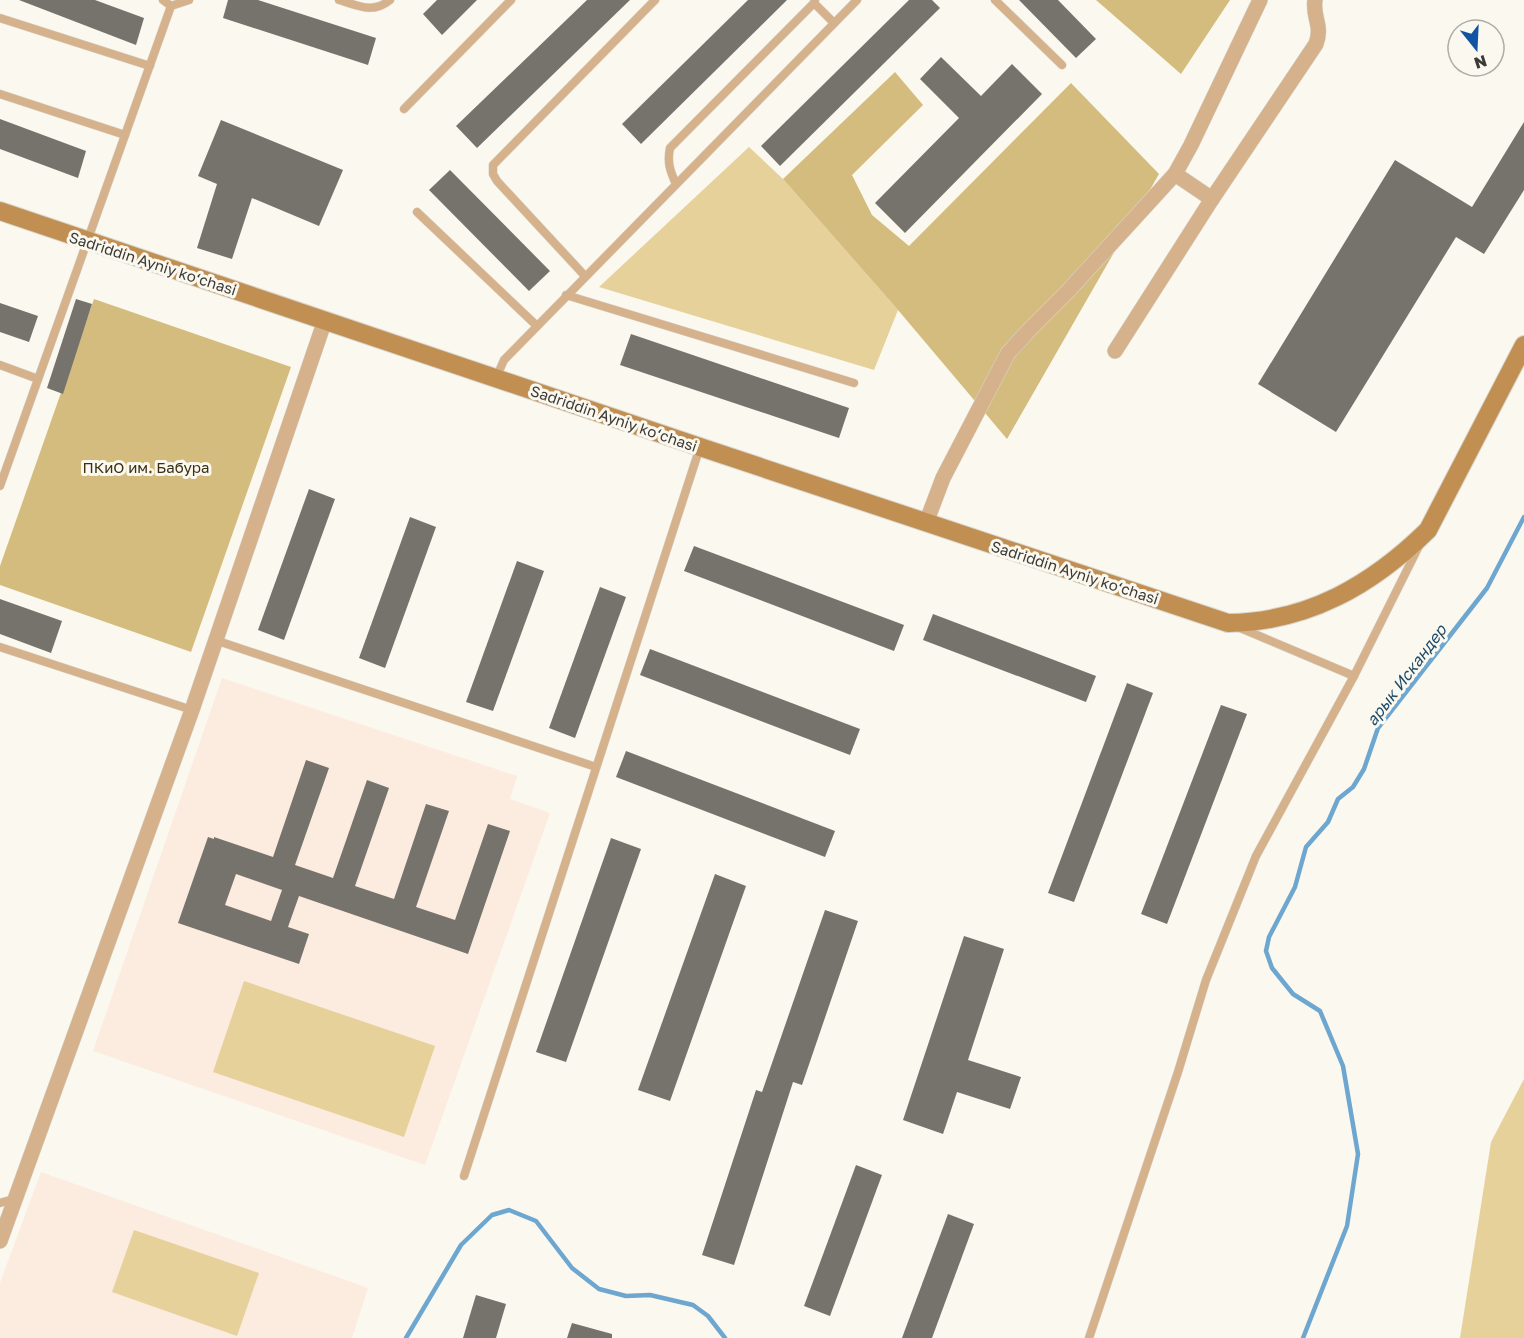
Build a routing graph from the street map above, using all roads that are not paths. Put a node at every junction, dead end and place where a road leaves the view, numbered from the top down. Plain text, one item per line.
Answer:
1 (163, 0) edge
2 (189, 0) edge
3 (339, 0) edge
4 (390, 0) edge
5 (511, 0) edge
6 (655, 0) edge
7 (857, 0) edge
8 (995, 0) edge
9 (1260, 0) edge
10 (1315, 0) edge
11 (815, 2) edge
12 (171, 6) junction
13 (0, 18) edge
14 (834, 23) junction
15 (1062, 64) dead end
16 (150, 66) junction
17 (0, 94) edge
18 (404, 109) dead end
19 (125, 135) junction
20 (1175, 174) junction
21 (676, 184) junction
22 (1212, 199) junction
23 (0, 211) edge
24 (417, 212) dead end
25 (87, 241) junction
26 (585, 276) junction
27 (566, 295) junction
28 (325, 320) junction
29 (537, 326) junction
30 (1524, 345) edge
31 (1115, 351) dead end
32 (0, 366) edge
33 (496, 378) junction
34 (38, 379) junction
35 (854, 383) dead end
36 (700, 447) junction
37 (0, 486) edge
38 (926, 523) junction
39 (1428, 530) junction
40 (1228, 623) junction
41 (215, 640) junction
42 (0, 647) edge
43 (1354, 676) junction
44 (192, 710) junction
45 (596, 767) junction
46 (464, 1176) dead end
47 (8, 1201) edge
48 (0, 1241) edge
49 (1089, 1338) edge

1 - 12 lane
2 - 12 lane
3 - 4 lane
5 - 18 lane
6 - 26 lane
7 - 14 lane
8 - 15 lane
9 - 20 street
10 - 22 street
11 - 14 lane
11 - 21 lane
12 - 16 lane
13 - 16 lane
14 - 21 lane
16 - 19 lane
17 - 19 lane
19 - 25 lane
20 - 22 street
20 - 38 street
21 - 26 lane
22 - 31 street
23 - 25 street, Sadriddin Ayniy ko‘chasi
24 - 29 lane
25 - 28 street, Sadriddin Ayniy ko‘chasi
25 - 34 lane
26 - 27 lane
27 - 29 lane
27 - 35 lane
28 - 33 street, Sadriddin Ayniy ko‘chasi
28 - 41 street
29 - 33 lane
30 - 39 street, Sadriddin Ayniy ko‘chasi
32 - 34 lane
33 - 36 street, Sadriddin Ayniy ko‘chasi
34 - 37 lane
36 - 38 street, Sadriddin Ayniy ko‘chasi
36 - 45 lane
38 - 40 street, Sadriddin Ayniy ko‘chasi
39 - 40 street, Sadriddin Ayniy ko‘chasi
39 - 43 lane
40 - 43 lane
41 - 44 street
41 - 45 lane
42 - 44 lane
43 - 49 lane
44 - 47 street
45 - 46 lane
47 - 48 street

